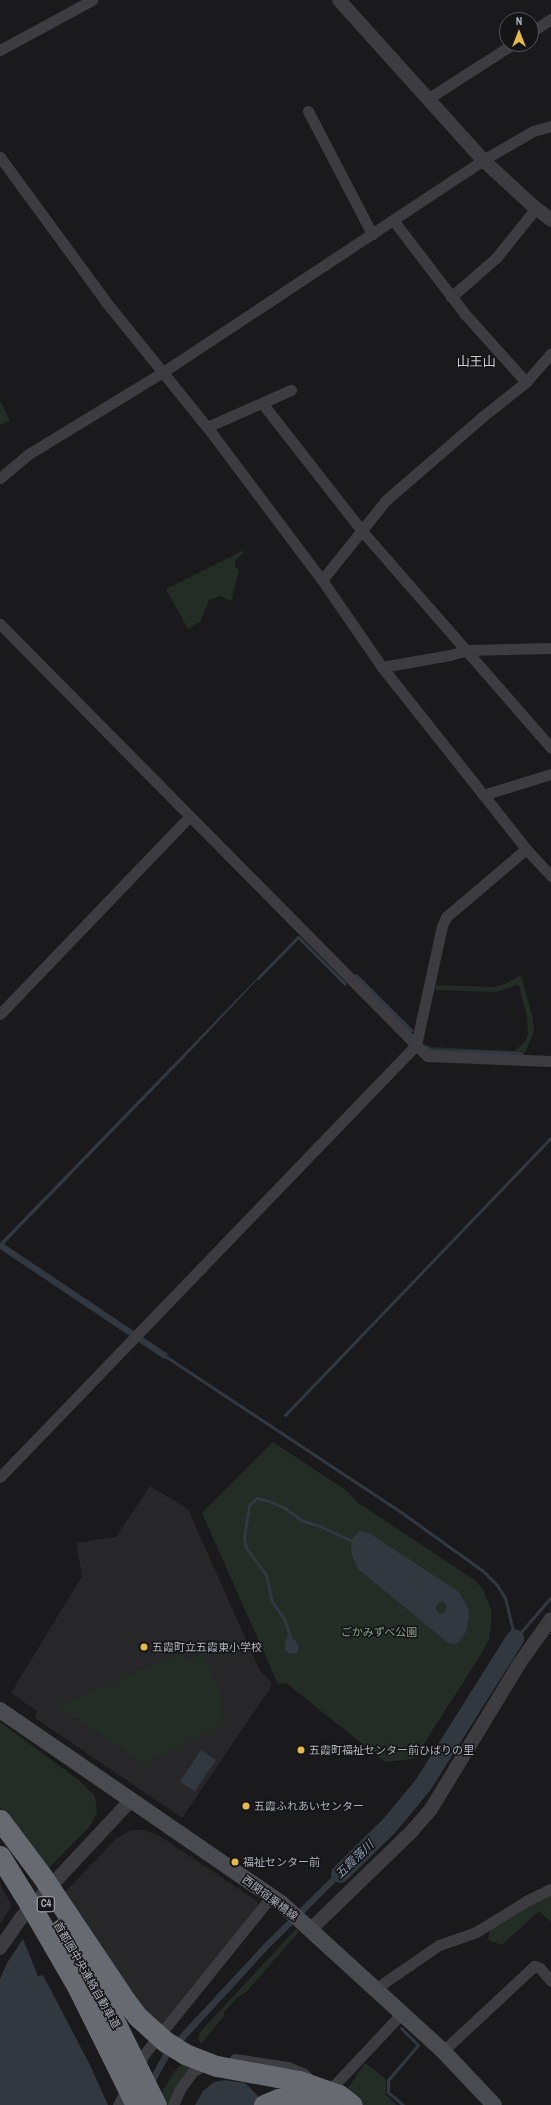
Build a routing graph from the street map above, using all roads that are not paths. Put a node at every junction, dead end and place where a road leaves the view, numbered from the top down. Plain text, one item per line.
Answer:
1 (92, 0) edge
2 (340, 0) edge
3 (551, 19) edge
4 (539, 27) edge
5 (0, 50) edge
6 (501, 52) edge
7 (429, 98) junction
8 (308, 111) dead end
9 (551, 126) edge
10 (0, 157) edge
11 (483, 160) junction
12 (536, 208) junction
13 (393, 220) junction
14 (551, 220) edge
15 (372, 234) junction
16 (451, 297) junction
17 (551, 353) edge
18 (163, 372) junction
19 (526, 382) junction
20 (291, 390) dead end
21 (262, 403) junction
22 (207, 427) junction
23 (0, 478) edge
24 (362, 531) junction
25 (322, 580) junction
26 (0, 624) edge
27 (551, 648) edge
28 (467, 650) junction
29 (382, 667) junction
30 (551, 748) edge
31 (551, 774) edge
32 (483, 795) junction
33 (190, 816) junction
34 (526, 849) junction
35 (551, 876) edge
36 (0, 1014) edge
37 (416, 1045) junction
38 (551, 1061) edge
39 (0, 1477) edge
40 (551, 1619) edge
41 (0, 1710) edge
42 (131, 1800) junction
43 (0, 1820) edge
44 (0, 1828) edge
45 (0, 1856) edge
46 (551, 1889) edge
47 (271, 1897) junction
48 (309, 1927) junction
49 (0, 1948) edge
50 (551, 1981) edge
51 (78, 1988) junction
52 (375, 1989) junction
53 (402, 2013) junction
54 (443, 2051) junction
55 (340, 2102) edge
56 (118, 2105) edge
57 (124, 2105) edge
58 (136, 2105) edge
59 (156, 2105) edge
60 (173, 2105) edge
61 (264, 2105) edge
62 (494, 2105) edge

1 - 5 street
2 - 7 street
3 - 4 street
6 - 7 street
7 - 11 street
8 - 15 street
9 - 11 street
10 - 18 street
11 - 12 street
11 - 13 street
12 - 14 street
12 - 16 street
13 - 15 street
13 - 16 street
15 - 18 street
16 - 19 street
17 - 19 street
18 - 22 street
18 - 23 street
19 - 24 street
20 - 21 street
21 - 22 street
21 - 24 street
22 - 25 street
24 - 25 street
24 - 28 street
25 - 29 street
26 - 33 street
27 - 28 street
28 - 29 street
28 - 30 street
29 - 32 street
31 - 32 street
32 - 34 street
33 - 36 street
33 - 37 street
34 - 35 street
34 - 37 street
37 - 38 street
37 - 39 street
40 - 48 street
41 - 42 main road, 西関宿栗橋線
42 - 47 main road, 西関宿栗橋線
42 - 49 street
43 - 55 highway, bridge
44 - 59 highway, 首都圏中央連絡自動車道 / C4, bridge
45 - 51 highway, 首都圏中央連絡自動車道 / C4, bridge
46 - 52 street
47 - 48 main road, 西関宿栗橋線
47 - 56 street
48 - 52 main road, 西関宿栗橋線
50 - 54 street
51 - 57 highway, bridge
51 - 58 highway, 首都圏中央連絡自動車道 / C4, bridge
52 - 53 main road, 西関宿栗橋線
53 - 54 main road, 西関宿栗橋線
53 - 60 street
54 - 62 main road, 西関宿栗橋線
55 - 61 highway

